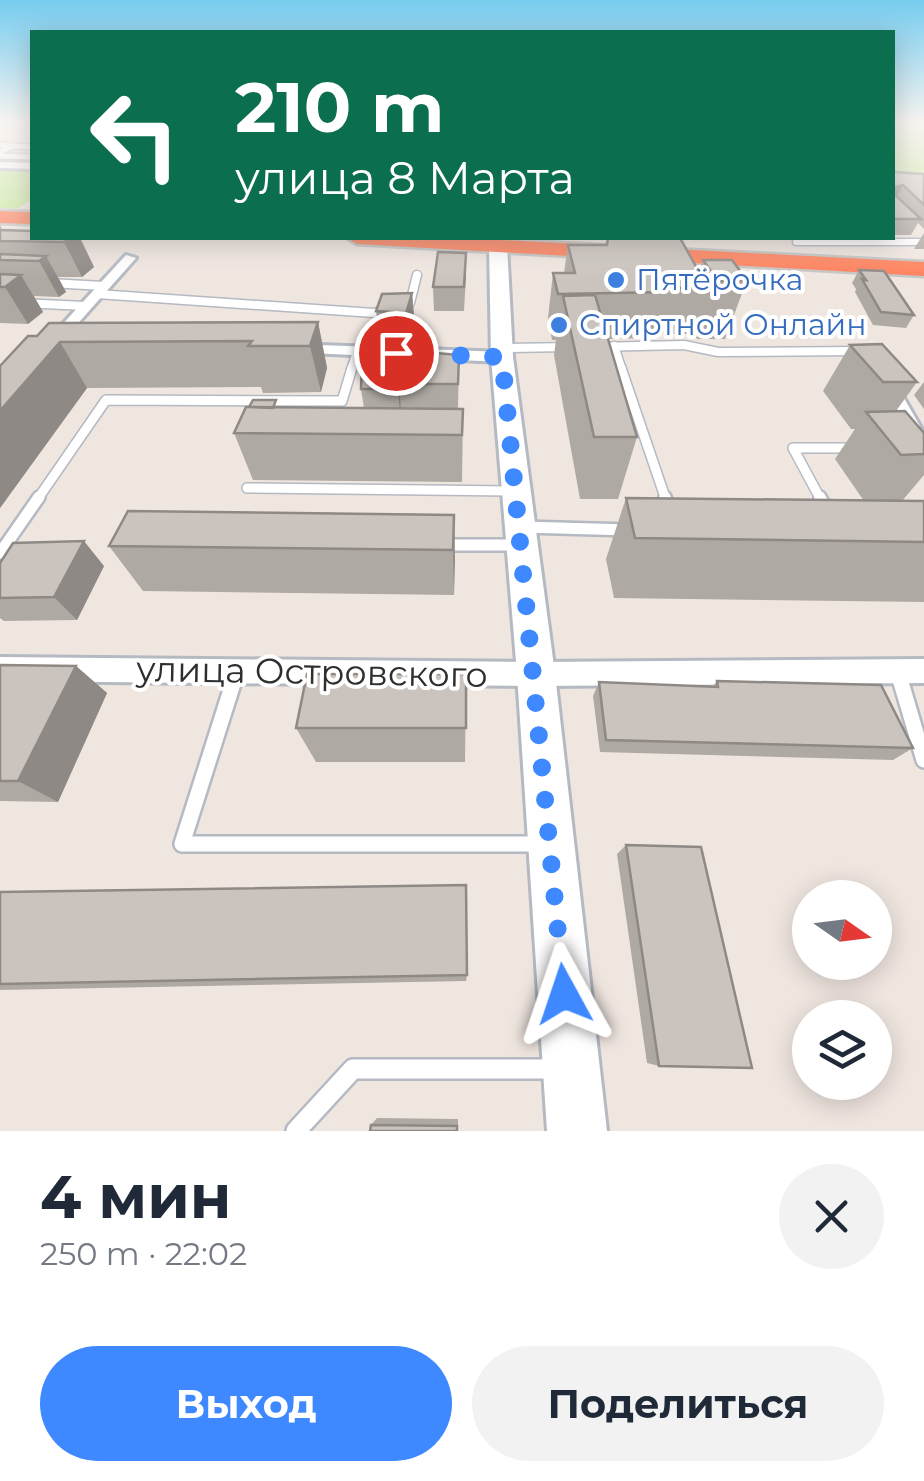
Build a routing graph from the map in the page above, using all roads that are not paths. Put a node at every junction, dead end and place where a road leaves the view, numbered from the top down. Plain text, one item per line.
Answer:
1 (0, 217) edge
2 (30, 218) edge
3 (914, 228) edge
4 (451, 240) edge
5 (794, 240) edge
6 (924, 240) edge
7 (498, 241) edge
8 (130, 258) dead end
9 (808, 262) junction
10 (924, 269) edge
11 (417, 276) dead end
12 (35, 283) edge
13 (96, 295) junction
14 (0, 302) edge
15 (74, 342) edge
16 (614, 346) junction
17 (282, 349) edge
18 (870, 351) joint
19 (357, 352) junction
20 (502, 353) junction
21 (352, 370) junction
22 (364, 370) edge
23 (887, 383) junction
24 (916, 385) edge
25 (867, 448) edge
26 (917, 449) edge
27 (247, 488) dead end
28 (830, 517) edge
29 (518, 521) junction
30 (636, 530) edge
31 (676, 531) edge
32 (433, 544) edge
33 (0, 553) edge
34 (0, 669) edge
35 (897, 669) junction
36 (237, 671) junction
37 (924, 671) edge
38 (536, 674) junction
39 (924, 760) edge
40 (551, 844) junction
41 (571, 1069) junction
42 (296, 1131) edge
43 (577, 1131) edge

1 - 2 highway
3 - 6 lane
4 - 7 highway
5 - 6 lane
5 - 9 lane
7 - 9 highway
7 - 20 main road
8 - 13 street
9 - 10 highway
11 - 13 lane
12 - 13 lane
13 - 14 lane
13 - 15 street
16 - 18 lane
16 - 20 lane
16 - 31 lane
17 - 19 street
18 - 23 street
19 - 20 street
19 - 21 lane
20 - 29 main road
21 - 22 lane
21 - 33 lane
23 - 24 street
23 - 26 street
25 - 28 lane
27 - 29 lane
29 - 30 lane
29 - 32 lane
29 - 38 main road
34 - 36 street, улица Островского
35 - 37 street, улица Островского
35 - 38 street, улица Островского
35 - 39 lane
36 - 38 street, улица Островского
36 - 40 lane
38 - 40 main road
40 - 41 main road
41 - 42 lane
41 - 43 main road

